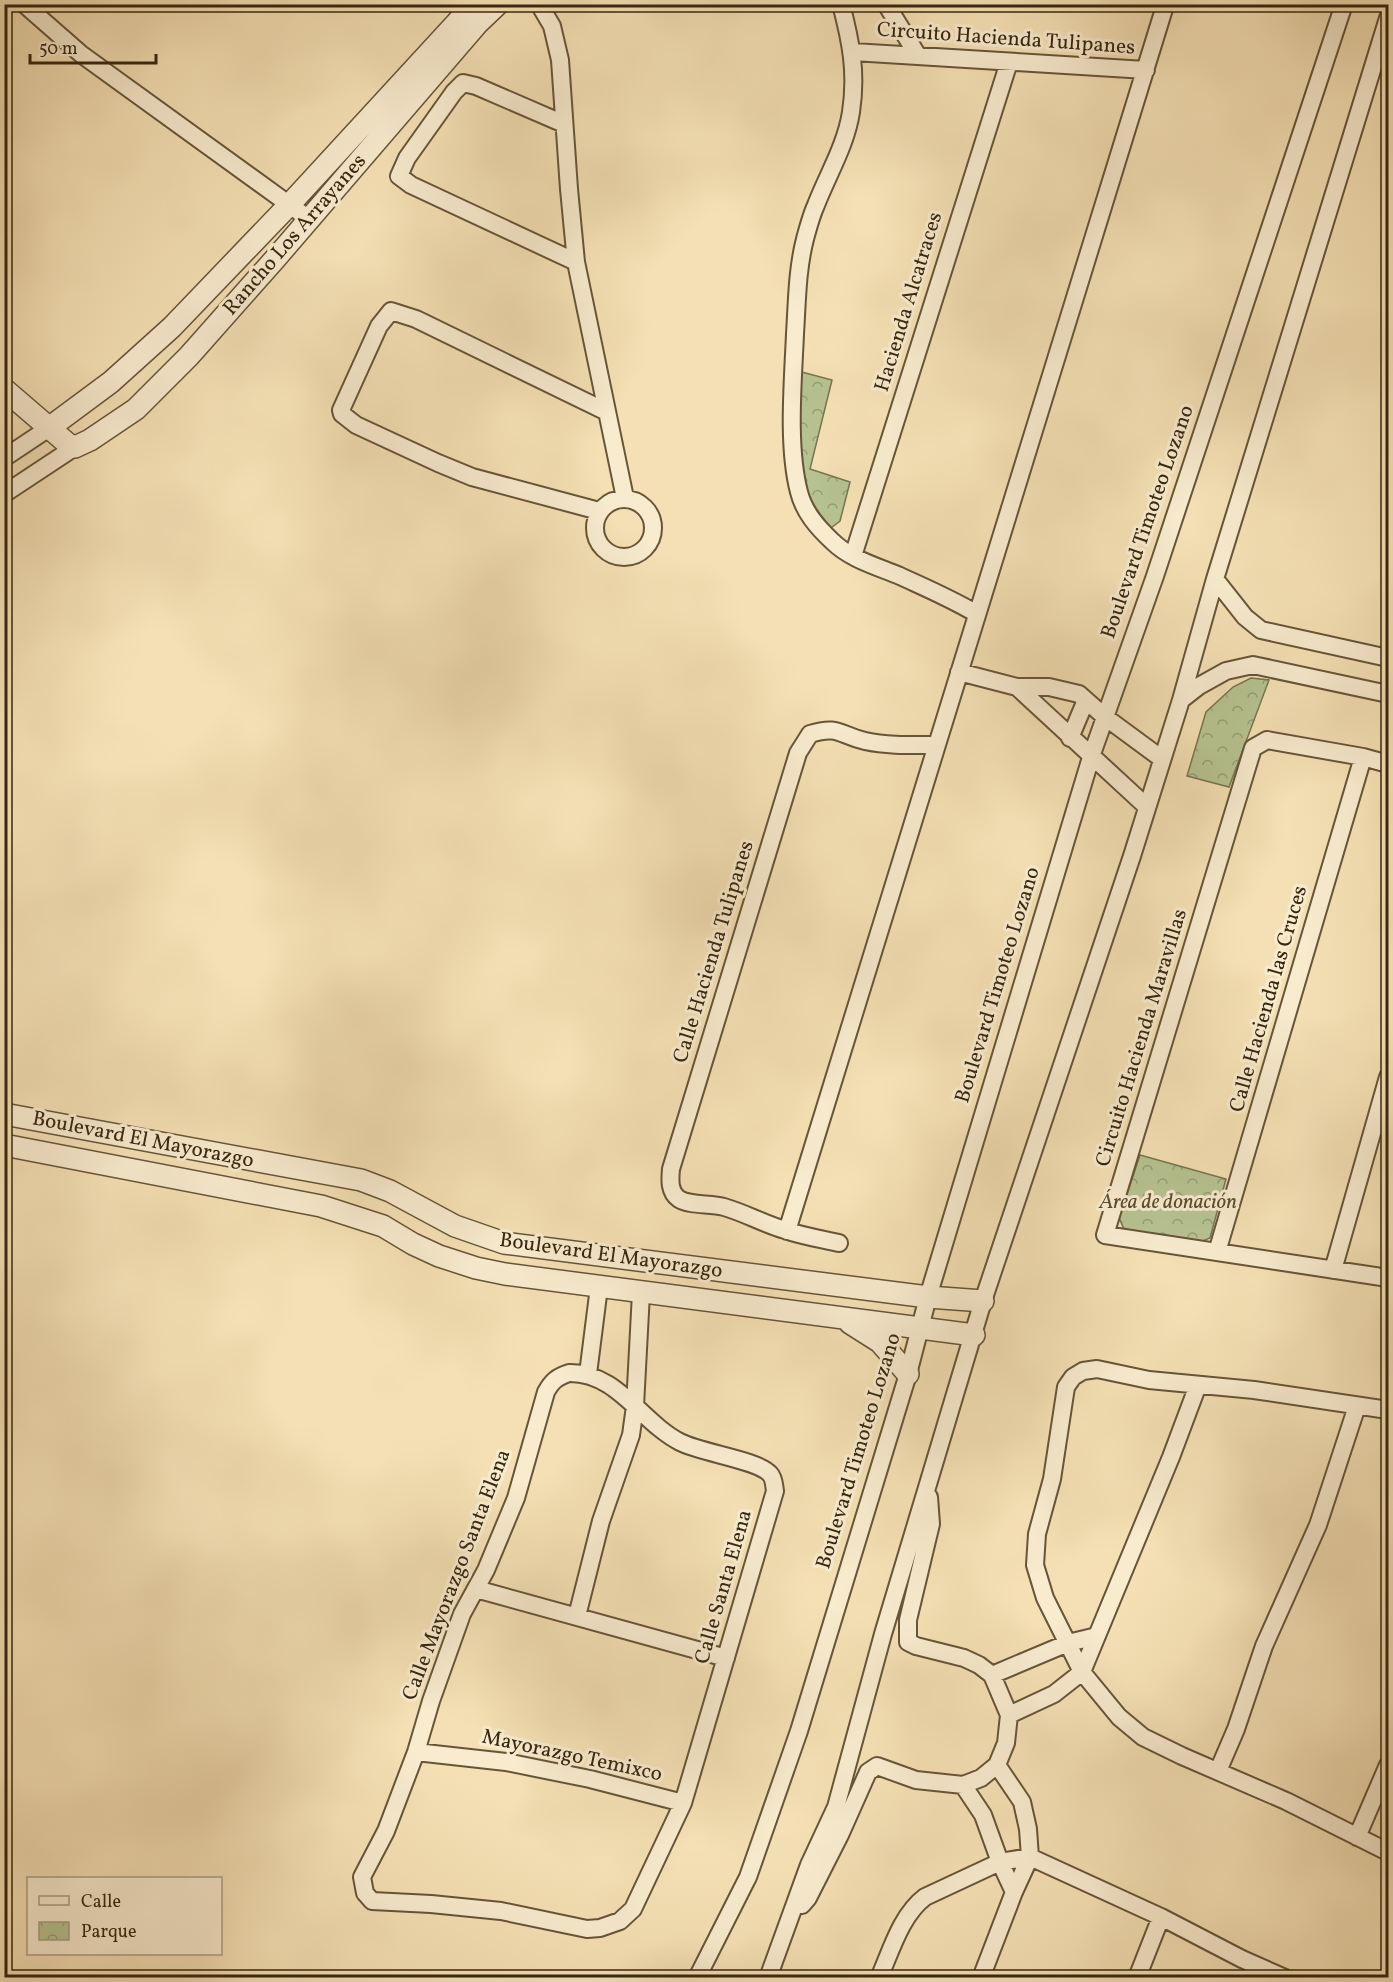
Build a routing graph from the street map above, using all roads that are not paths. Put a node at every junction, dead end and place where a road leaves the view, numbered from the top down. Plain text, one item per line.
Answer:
1 (24, 4) edge
2 (474, 4) edge
3 (498, 4) edge
4 (539, 4) edge
5 (841, 4) edge
6 (886, 4) edge
7 (1344, 4) edge
8 (1164, 9) dead end
9 (1389, 18) edge
10 (853, 52) junction
11 (918, 56) junction
12 (1009, 62) junction
13 (1146, 70) junction
14 (564, 124) junction
15 (290, 204) junction
16 (309, 219) junction
17 (576, 262) junction
18 (4, 389) edge
19 (607, 412) junction
20 (49, 428) junction
21 (75, 447) junction
22 (4, 458) edge
23 (4, 494) edge
24 (625, 498) junction
25 (599, 511) junction
26 (853, 556) junction
27 (1215, 579) junction
28 (977, 614) junction
29 (1389, 658) edge
30 (959, 672) junction
31 (1017, 687) junction
32 (1389, 694) edge
33 (1086, 700) junction
34 (1181, 700) junction
35 (1106, 717) junction
36 (1070, 738) junction
37 (937, 745) junction
38 (1092, 754) junction
39 (1363, 758) junction
40 (1162, 759) junction
41 (1389, 764) edge
42 (1147, 807) junction
43 (1389, 1077) edge
44 (4, 1114) edge
45 (4, 1145) edge
46 (787, 1231) junction
47 (839, 1243) dead end
48 (1217, 1252) junction
49 (614, 1258) junction
50 (1333, 1270) junction
51 (1389, 1278) edge
52 (599, 1287) junction
53 (640, 1293) junction
54 (928, 1298) junction
55 (984, 1301) junction
56 (844, 1320) junction
57 (920, 1327) junction
58 (974, 1335) junction
59 (588, 1374) junction
60 (908, 1374) junction
61 (1198, 1385) junction
62 (635, 1406) junction
63 (1357, 1406) junction
64 (1389, 1410) edge
65 (928, 1486) junction
66 (476, 1589) junction
67 (577, 1616) junction
68 (1097, 1636) junction
69 (1068, 1642) junction
70 (726, 1658) junction
71 (1083, 1672) junction
72 (992, 1675) junction
73 (1009, 1715) junction
74 (416, 1752) junction
75 (997, 1765) junction
76 (1389, 1765) edge
77 (1218, 1771) junction
78 (963, 1785) junction
79 (683, 1803) junction
80 (1357, 1836) junction
81 (1389, 1852) edge
82 (1030, 1857) junction
83 (1000, 1862) junction
84 (1014, 1892) junction
85 (790, 1916) junction
86 (1161, 1917) junction
87 (609, 1926) joint
88 (697, 1977) edge
89 (768, 1977) edge
90 (879, 1977) edge
91 (981, 1977) edge
92 (1137, 1977) edge
93 (1285, 1977) edge

1 - 15 street
2 - 15 street, Rancho Los Arrayanes
3 - 16 street, Rancho Los Arrayanes
4 - 14 street
5 - 10 street
6 - 11 street
7 - 35 street, Boulevard Timoteo Lozano
8 - 13 street, Circuito Hacienda Tulipanes
9 - 27 street
10 - 11 street, Circuito Hacienda Tulipanes
10 - 26 street, Circuito Hacienda Tulipanes
11 - 12 street, Circuito Hacienda Tulipanes
12 - 13 street, Circuito Hacienda Tulipanes
12 - 26 street, Hacienda Alcatraces
13 - 28 street, Circuito Hacienda Tulipanes
14 - 17 street
14 - 17 street
15 - 16 street
15 - 20 street, Rancho Los Arrayanes
16 - 21 street, Rancho Los Arrayanes
17 - 19 street
18 - 20 street
19 - 24 street
19 - 25 street
20 - 21 street
20 - 22 street
21 - 23 street
24 - 25 street
24 - 25 street
26 - 28 street, Circuito Hacienda Tulipanes
27 - 29 street
27 - 34 street
28 - 30 street, Circuito Hacienda Tulipanes
30 - 31 street
30 - 37 street
31 - 33 street
31 - 36 street
32 - 34 street
33 - 35 street
33 - 36 street
34 - 40 street
35 - 38 street, Boulevard Timoteo Lozano
35 - 40 street
36 - 38 street
37 - 46 street
37 - 46 street, Calle Hacienda Tulipanes
38 - 42 street
38 - 54 street, Boulevard Timoteo Lozano
39 - 41 street, Circuito Hacienda Maravillas
39 - 48 street, Calle Hacienda las Cruces
39 - 48 street, Circuito Hacienda Maravillas
40 - 42 street
42 - 55 street
43 - 50 street
44 - 49 street, Boulevard El Mayorazgo
45 - 52 street, Boulevard El Mayorazgo
46 - 47 street, Calle Hacienda Tulipanes
48 - 50 street, Circuito Hacienda Maravillas
49 - 53 street
49 - 54 street, Boulevard El Mayorazgo
50 - 51 street, Circuito Hacienda Maravillas
52 - 53 street, Boulevard El Mayorazgo
52 - 59 street
53 - 56 street, Boulevard El Mayorazgo
53 - 62 street
54 - 55 street, Boulevard El Mayorazgo
54 - 57 street, Boulevard Timoteo Lozano
55 - 58 street
56 - 57 street, Boulevard El Mayorazgo
56 - 60 street
57 - 58 street, Boulevard El Mayorazgo
57 - 60 street, Boulevard Timoteo Lozano
58 - 65 street
59 - 62 street, Calle Santa Elena
59 - 66 street, Calle Mayorazgo Santa Elena
60 - 88 street, Boulevard Timoteo Lozano
61 - 63 street
61 - 68 street
61 - 69 street
62 - 67 street
62 - 70 street, Calle Santa Elena
63 - 64 street
63 - 77 street
65 - 72 street
65 - 85 street
66 - 67 street
66 - 74 street, Calle Mayorazgo Santa Elena
67 - 70 street
68 - 69 street
68 - 71 street
69 - 71 street
69 - 72 street
70 - 79 street, Calle Santa Elena
71 - 73 street
71 - 77 street
72 - 73 street
73 - 75 street
74 - 79 street, Mayorazgo Temixco
74 - 87 street, Calle Mayorazgo Santa Elena
75 - 78 street
75 - 82 street
76 - 80 street
77 - 80 street
78 - 83 street
78 - 85 street
79 - 87 street, Calle Santa Elena
80 - 81 street
82 - 83 street
82 - 84 street
82 - 86 street
83 - 84 street
83 - 90 street
84 - 91 street
85 - 89 street
86 - 92 street
86 - 93 street

